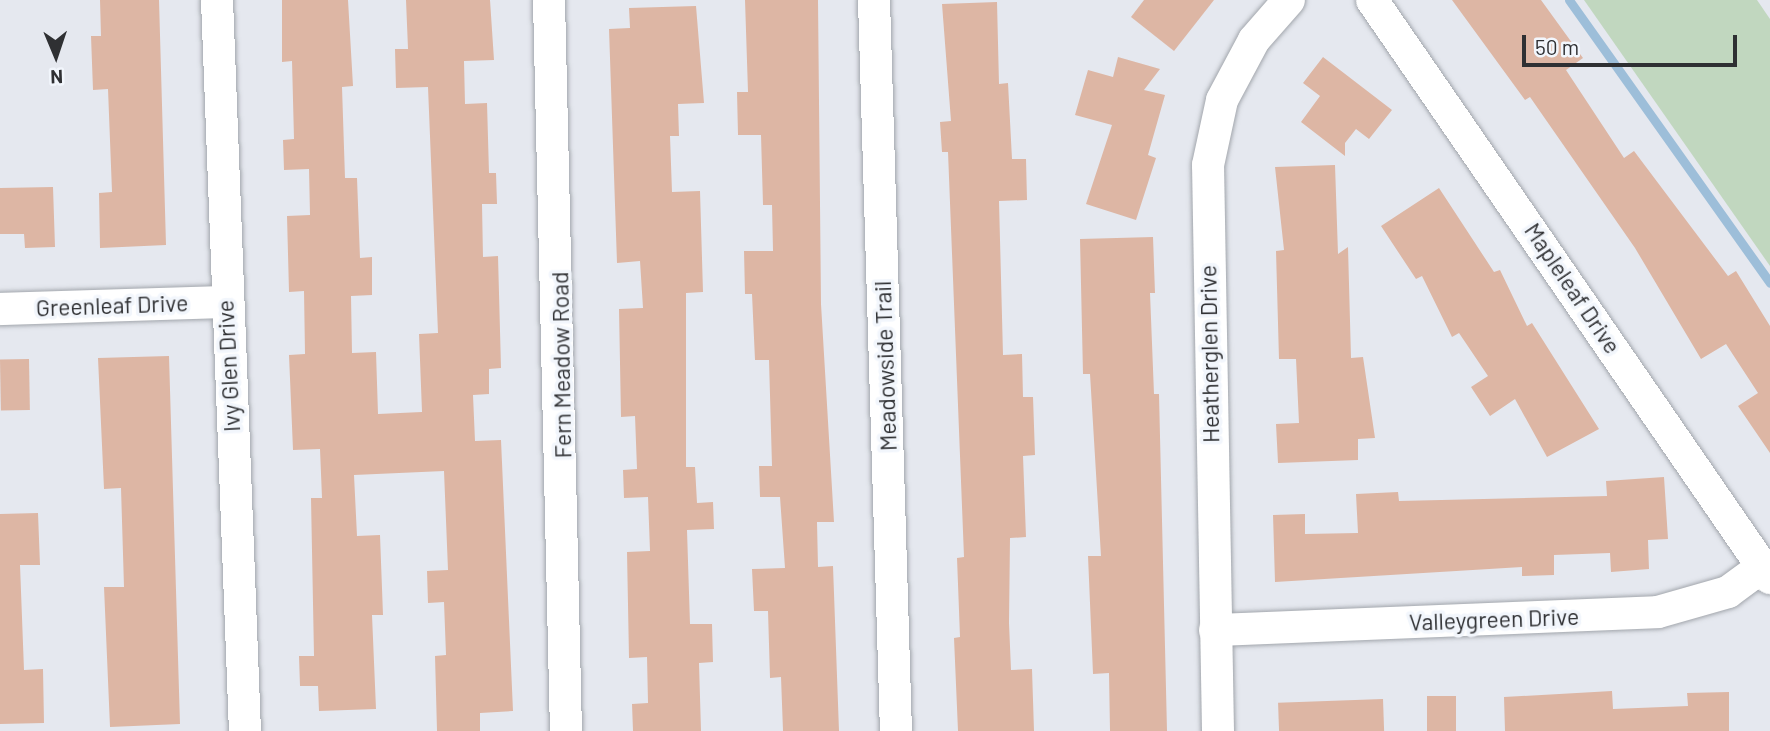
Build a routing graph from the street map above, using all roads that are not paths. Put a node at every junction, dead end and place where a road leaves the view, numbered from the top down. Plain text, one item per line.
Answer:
1 (217, 0) edge
2 (549, 0) edge
3 (874, 0) edge
4 (1289, 0) edge
5 (1372, 0) edge
6 (224, 302) junction
7 (0, 309) edge
8 (1766, 573) edge
9 (1216, 630) junction
10 (245, 731) edge
11 (566, 731) edge
12 (896, 731) edge
13 (1218, 731) edge

1 - 6 street, Ivy Glen Drive
2 - 11 street, Fern Meadow Road
3 - 12 street, Meadowside Trail
4 - 9 street, Heatherglen Drive
5 - 8 street, Mapleleaf Drive
6 - 7 street, Greenleaf Drive
6 - 10 street, Ivy Glen Drive
8 - 9 street, Valleygreen Drive
9 - 13 street, Heatherglen Drive

